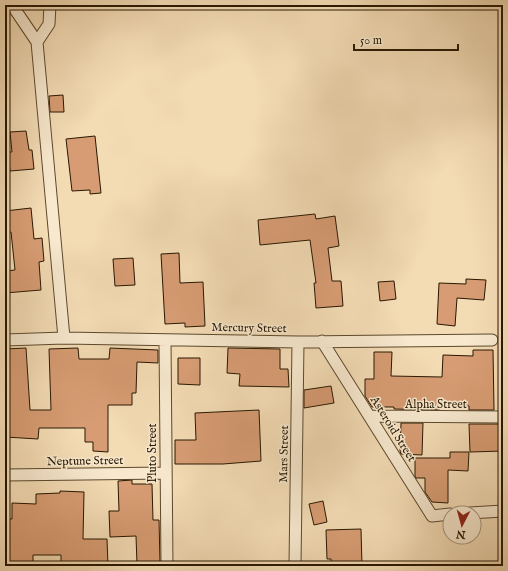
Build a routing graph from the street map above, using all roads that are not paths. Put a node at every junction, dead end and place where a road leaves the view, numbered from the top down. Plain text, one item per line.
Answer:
1 (12, 5) edge
2 (50, 5) edge
3 (37, 42) junction
4 (64, 338) junction
5 (5, 340) edge
6 (165, 340) junction
7 (492, 340) dead end
8 (298, 342) junction
9 (322, 342) junction
10 (369, 416) junction
11 (503, 417) edge
12 (165, 473) junction
13 (5, 475) edge
14 (503, 511) edge
15 (482, 512) edge
16 (442, 515) edge
17 (167, 566) edge
18 (295, 566) edge

1 - 3 street
2 - 3 street
3 - 4 street
4 - 5 street, Mercury Street
4 - 6 street, Mercury Street
6 - 8 street, Mercury Street
6 - 12 street, Pluto Street
7 - 9 street, Mercury Street
8 - 9 street, Mercury Street
8 - 18 street, Mars Street
9 - 10 street, Asteroid Street
10 - 11 street, Alpha Street
10 - 16 street, Asteroid Street
12 - 13 street, Neptune Street
12 - 17 street, Pluto Street
14 - 15 street

